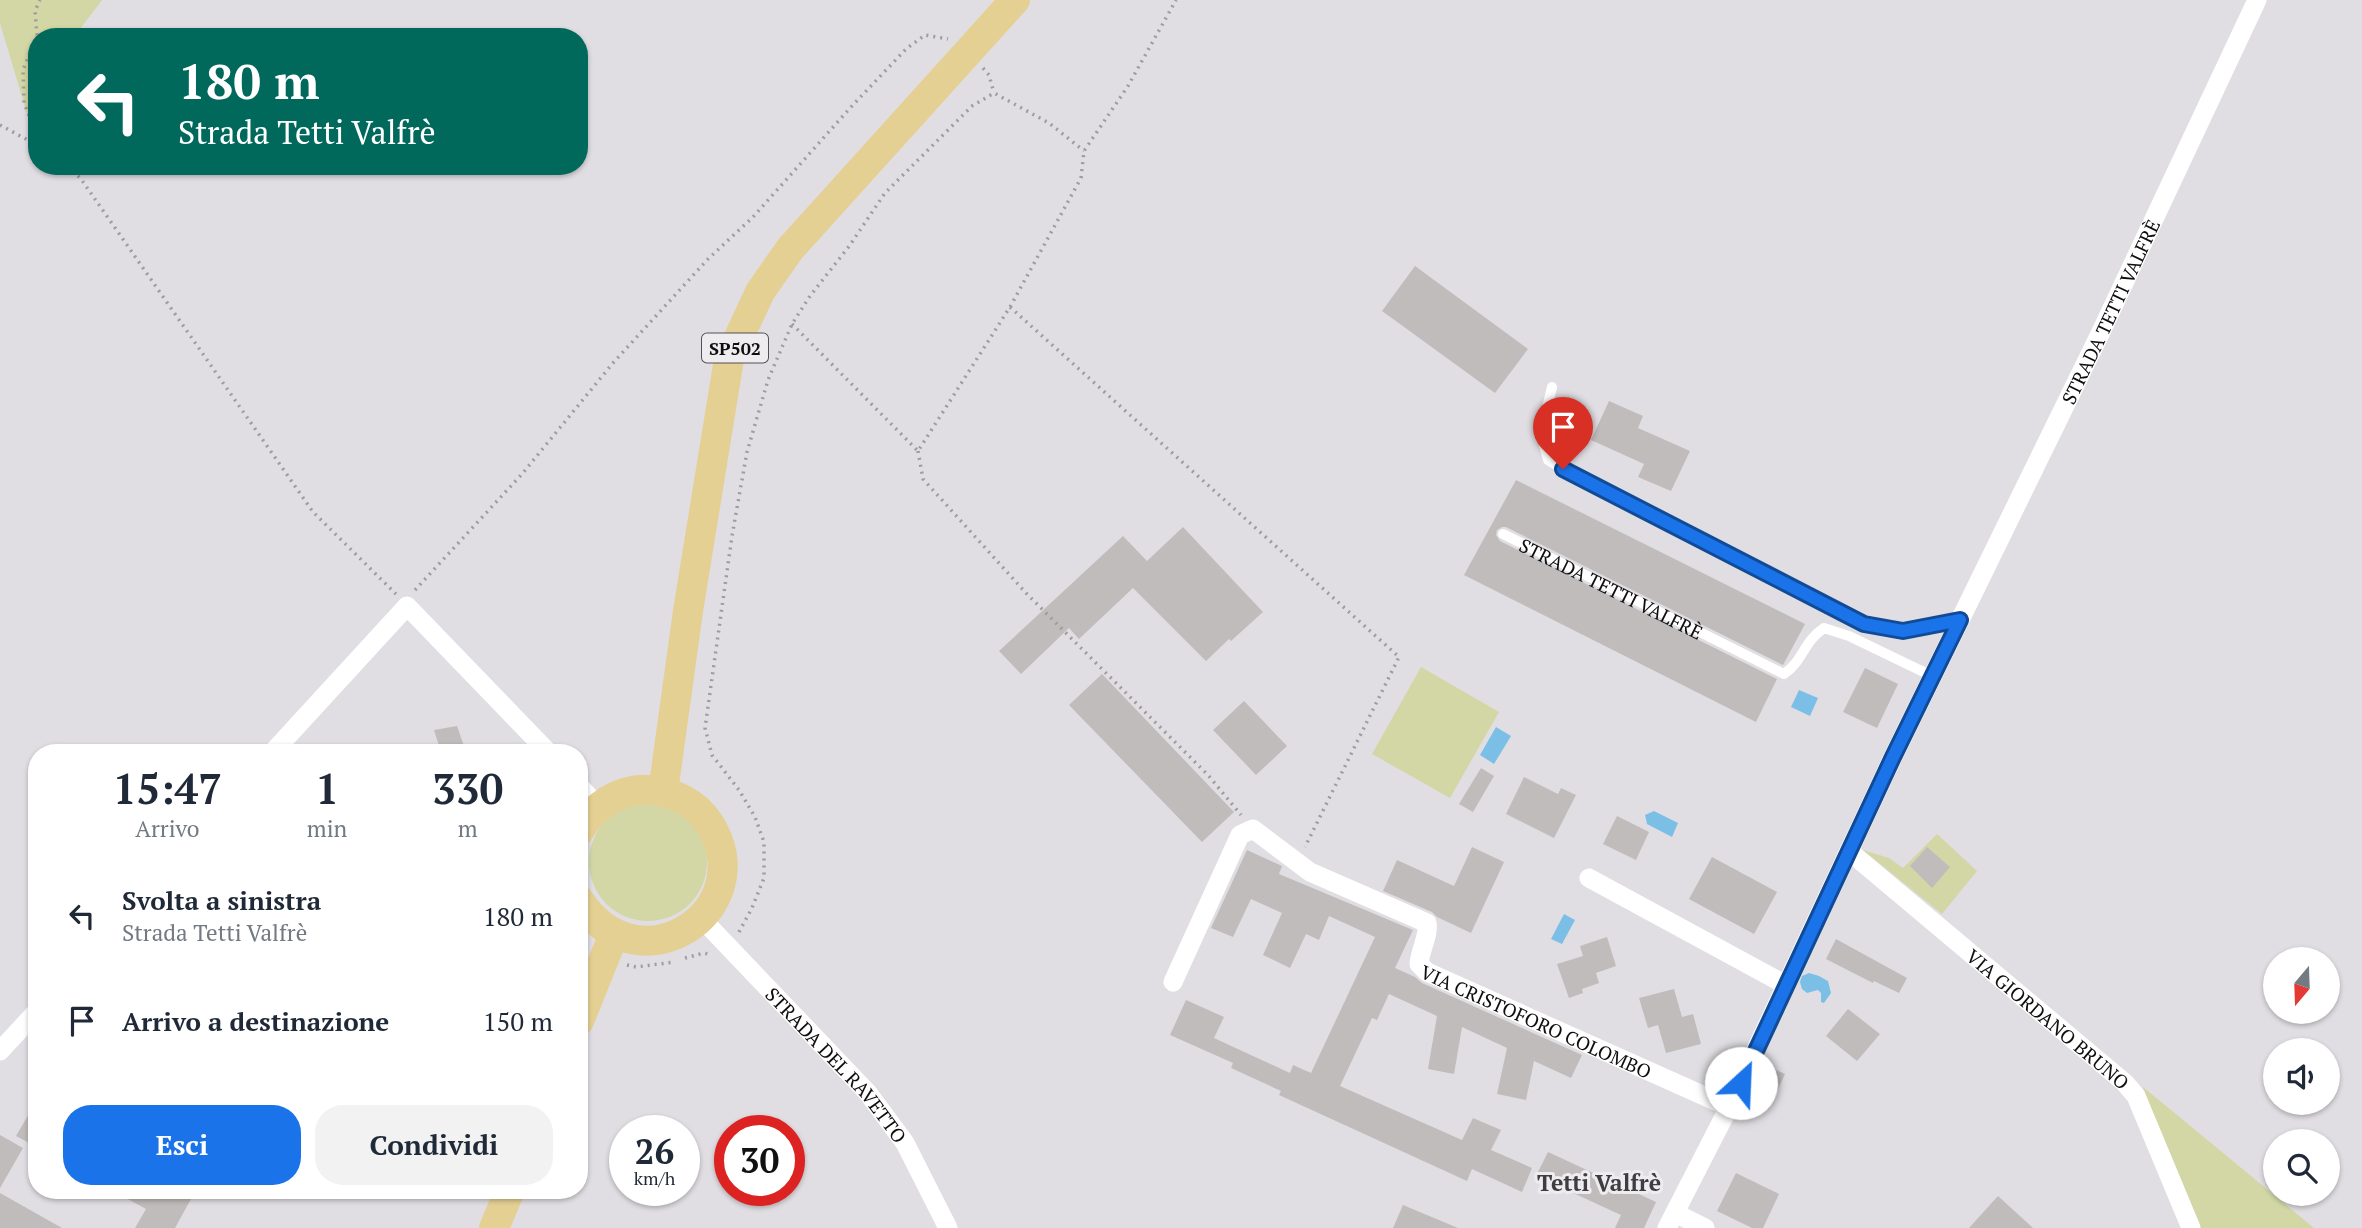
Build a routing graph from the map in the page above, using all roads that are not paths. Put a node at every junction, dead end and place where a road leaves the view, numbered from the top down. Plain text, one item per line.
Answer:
1 (1015, 0) edge
2 (2257, 0) edge
3 (1552, 387) dead end
4 (1503, 534) dead end
5 (1960, 620) junction
6 (1932, 676) junction
7 (280, 744) edge
8 (540, 744) edge
9 (663, 792) junction
10 (589, 796) edge
11 (1850, 852) junction
12 (1589, 878) dead end
13 (588, 913) edge
14 (701, 918) junction
15 (610, 946) junction
16 (1173, 982) dead end
17 (1786, 985) junction
18 (588, 999) edge
19 (28, 1021) edge
20 (0, 1051) edge
21 (1729, 1107) junction
22 (506, 1199) edge
23 (1671, 1221) edge
24 (494, 1228) edge
25 (948, 1228) edge
26 (1705, 1228) edge
27 (2191, 1228) edge

1 - 9 main road, SP502
2 - 5 street, STRADA TETTI VALFRÈ
3 - 5 lane
4 - 6 lane, STRADA TETTI VALFRÈ
5 - 6 street, STRADA TETTI VALFRÈ
6 - 11 street, STRADA TETTI VALFRÈ
7 - 8 street
9 - 10 main road
9 - 14 main road
11 - 17 street, STRADA TETTI VALFRÈ
11 - 27 street, VIA GIORDANO BRUNO
12 - 17 street
13 - 15 main road
14 - 15 main road
14 - 25 street, STRADA DEL RAVETTO
15 - 18 main road
16 - 21 street, VIA CRISTOFORO COLOMBO
17 - 21 street, STRADA TETTI VALFRÈ
19 - 20 street
21 - 23 street, STRADA TETTI VALFRÈ
22 - 24 main road
23 - 26 street

